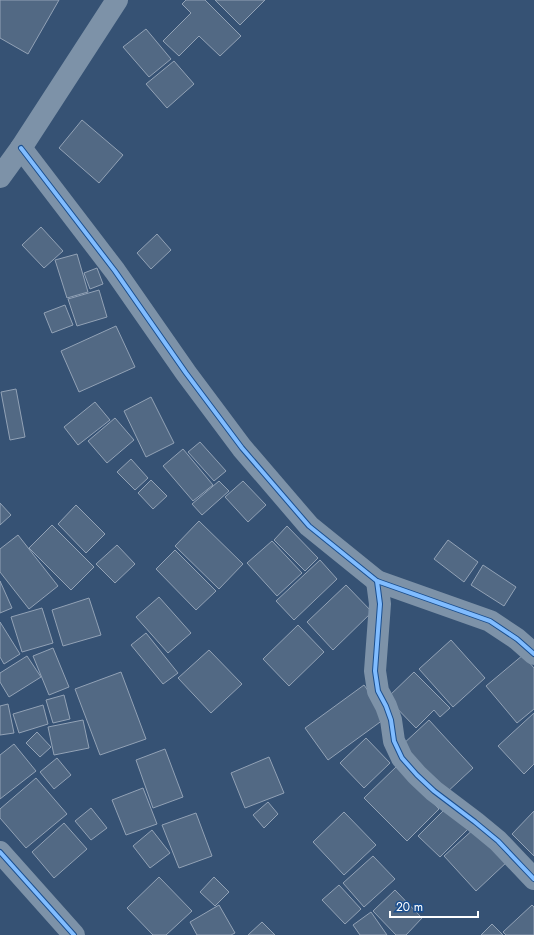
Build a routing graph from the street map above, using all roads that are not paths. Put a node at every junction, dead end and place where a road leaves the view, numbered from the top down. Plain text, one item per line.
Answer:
1 (117, 0) edge
2 (21, 148) junction
3 (0, 177) edge
4 (376, 581) junction
5 (534, 654) edge
6 (0, 852) edge
7 (534, 879) edge
8 (74, 935) edge

1 - 2 street
2 - 3 street
2 - 4 street
4 - 5 street
4 - 7 street
6 - 8 street

